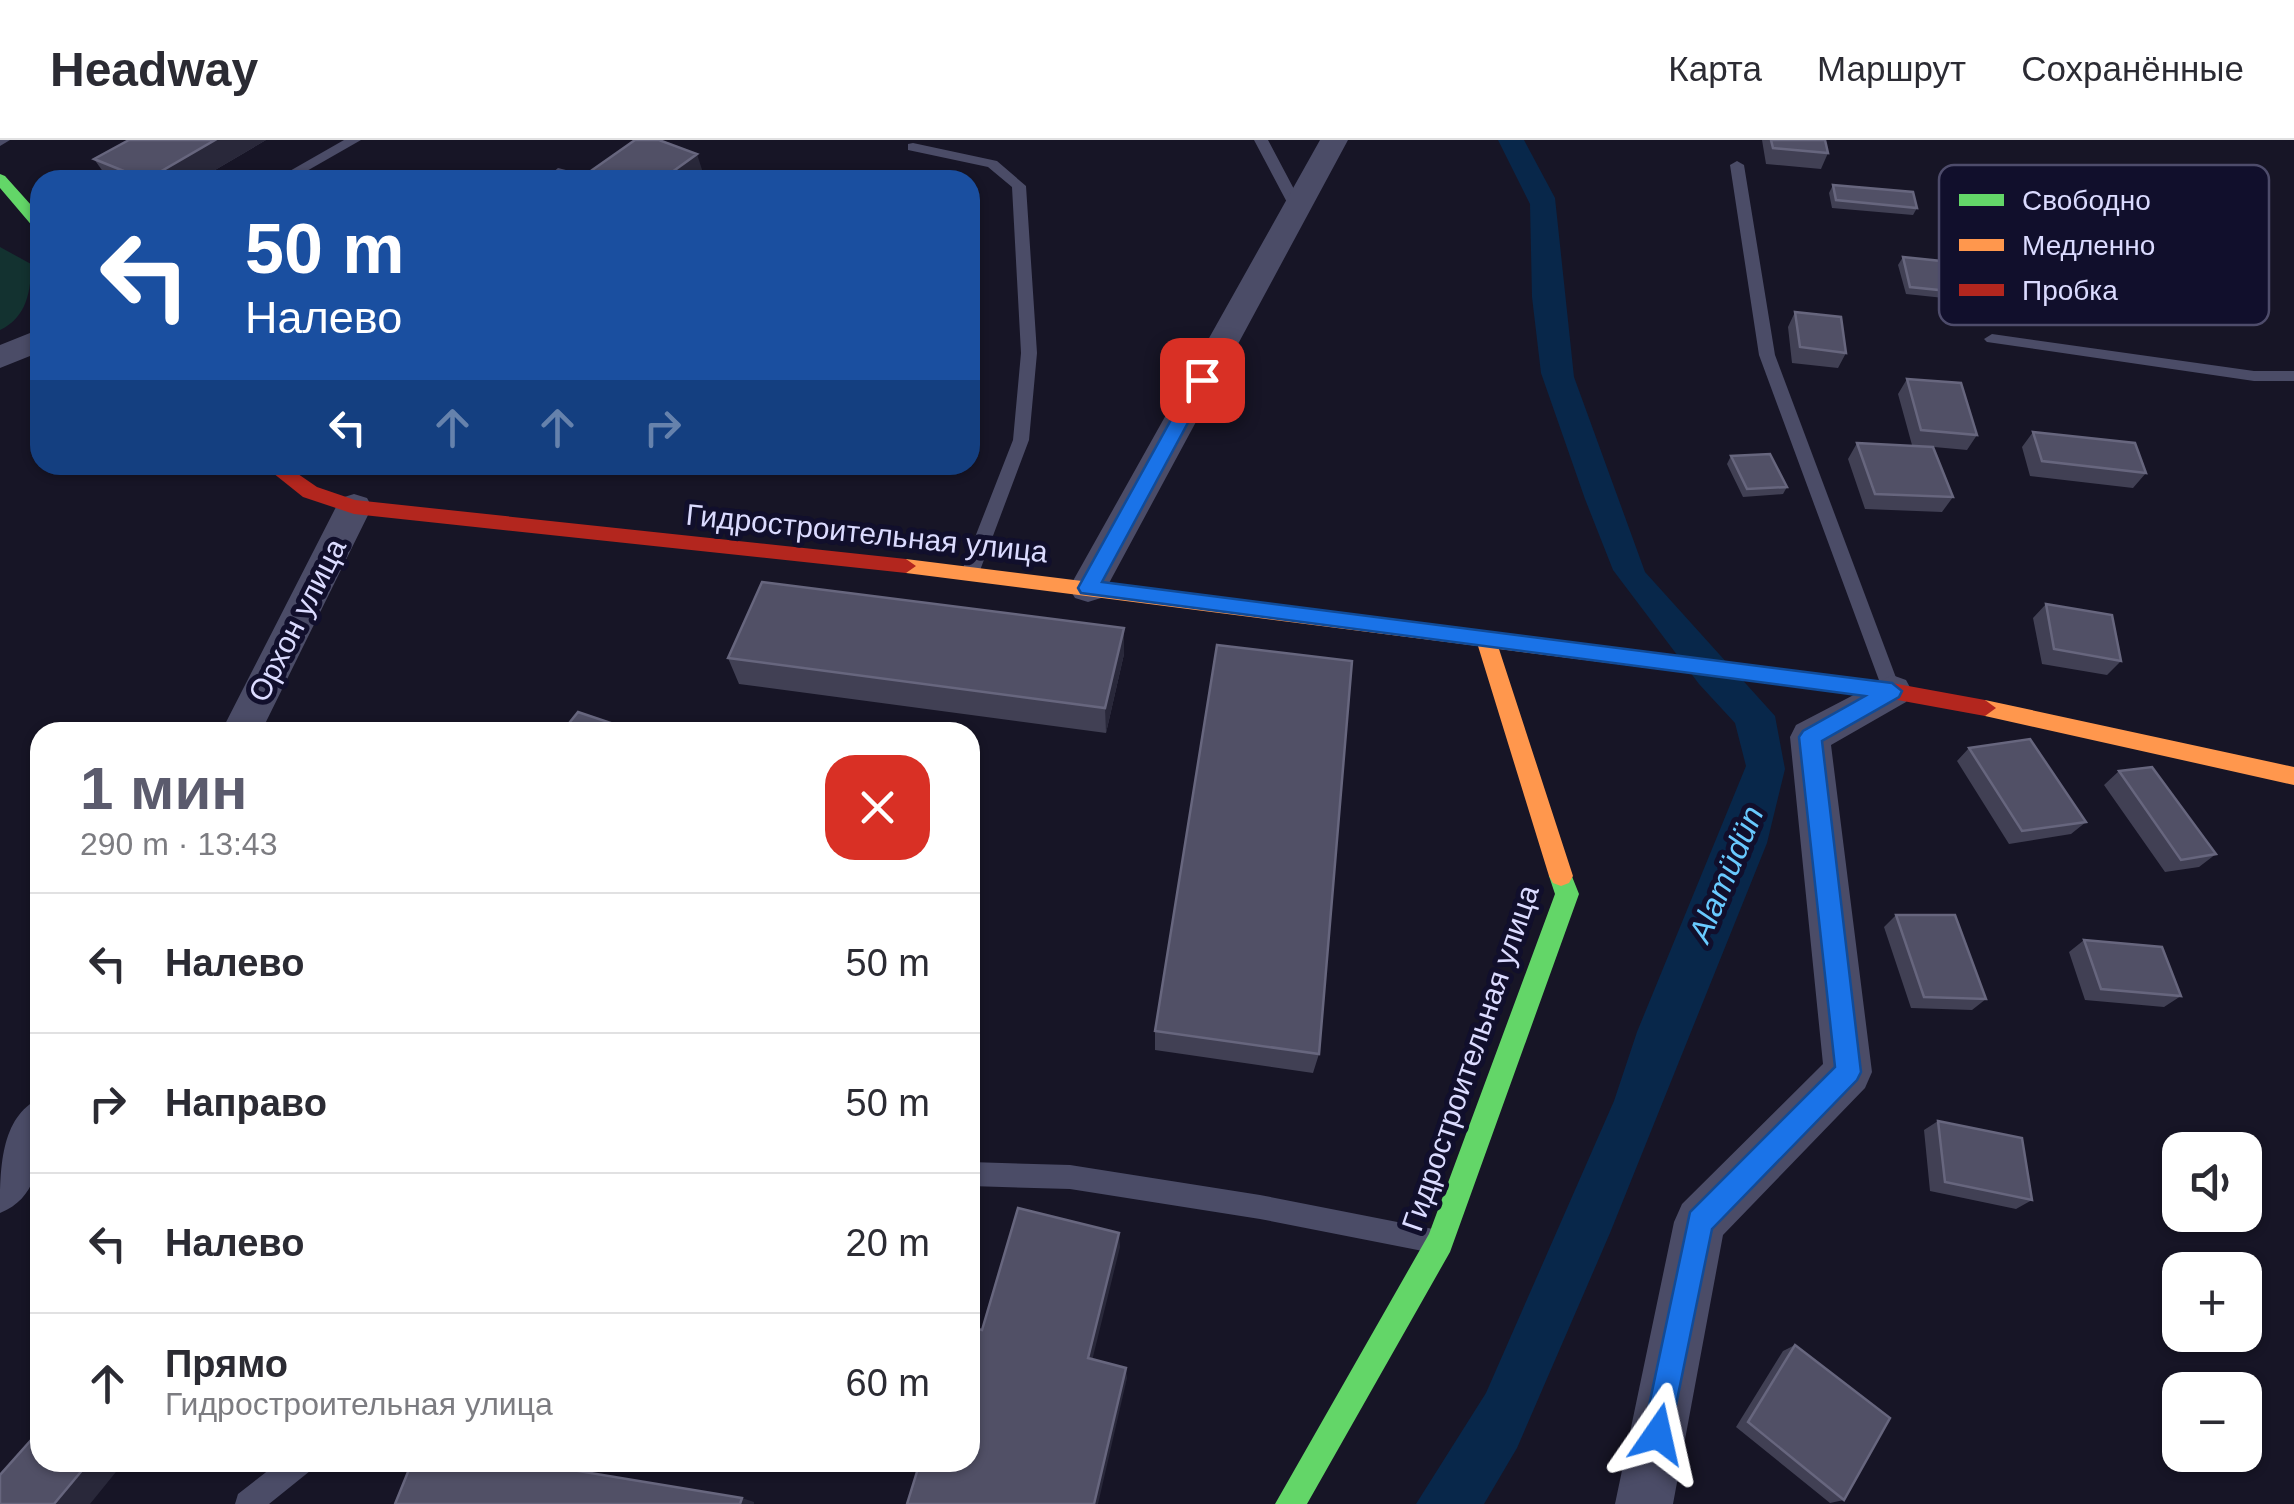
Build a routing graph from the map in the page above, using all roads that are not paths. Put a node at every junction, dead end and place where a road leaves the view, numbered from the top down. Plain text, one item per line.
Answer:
1 (354, 140) edge
2 (1261, 140) edge
3 (1334, 140) edge
4 (913, 147) dead end
5 (1737, 166) dead end
6 (299, 170) edge
7 (0, 179) edge
8 (1297, 208) junction
9 (30, 214) edge
10 (1992, 339) dead end
11 (30, 344) edge
12 (0, 358) edge
13 (2294, 376) edge
14 (282, 475) edge
15 (354, 506) junction
16 (970, 574) junction
17 (1088, 588) junction
18 (1486, 639) junction
19 (1877, 689) junction
20 (246, 722) edge
21 (2294, 776) edge
22 (30, 1138) edge
23 (980, 1174) edge
24 (0, 1188) edge
25 (1440, 1242) junction
26 (288, 1472) edge
27 (248, 1504) edge
28 (1290, 1504) edge
29 (1644, 1504) edge

1 - 6 lane
2 - 8 lane
3 - 8 street
4 - 16 lane
5 - 19 lane
7 - 9 street
8 - 17 street
10 - 13 lane
11 - 12 street
14 - 15 street, Гидростроительная улица
15 - 16 street, Гидростроительная улица
15 - 20 street, Орхон улица
16 - 17 street, Гидростроительная улица
17 - 18 street, Гидростроительная улица
18 - 19 street
18 - 25 street, Гидростроительная улица
19 - 21 street
19 - 29 street
22 - 24 street
23 - 25 lane
25 - 28 street, Гидростроительная улица
26 - 27 lane

